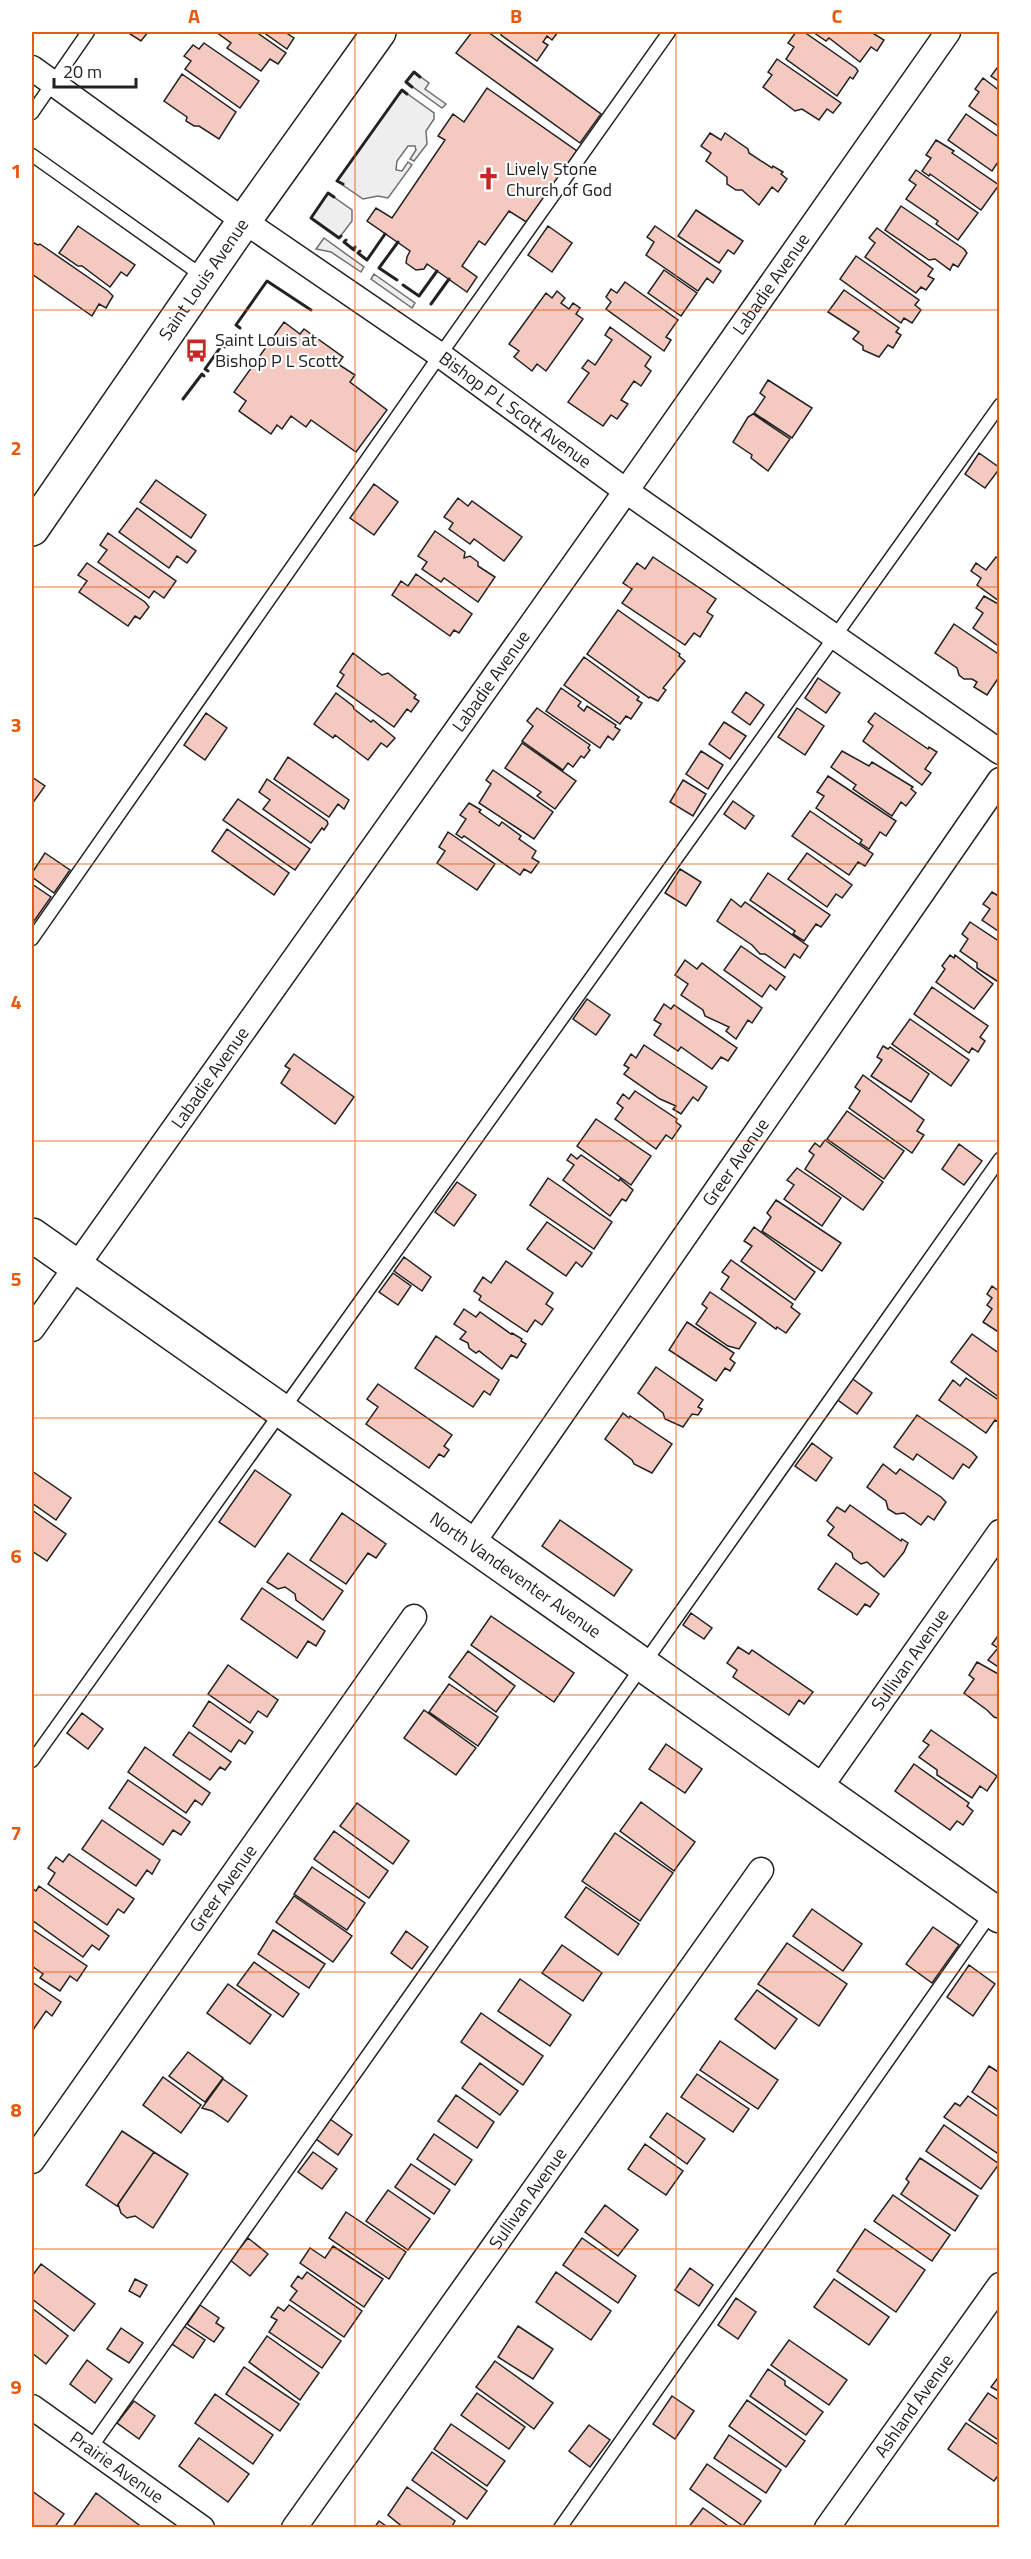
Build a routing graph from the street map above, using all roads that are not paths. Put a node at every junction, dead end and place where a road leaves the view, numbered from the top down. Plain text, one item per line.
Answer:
1 (88, 32) edge
2 (379, 32) edge
3 (669, 32) edge
4 (948, 32) edge
5 (32, 68) edge
6 (52, 83) junction
7 (32, 113) edge
8 (32, 155) edge
9 (244, 221) junction
10 (205, 278) junction
11 (440, 355) junction
12 (999, 405) edge
13 (627, 490) junction
14 (32, 529) edge
15 (836, 636) junction
16 (999, 752) edge
17 (999, 780) edge
18 (32, 939) edge
19 (999, 1159) edge
20 (32, 1235) edge
21 (76, 1266) junction
22 (32, 1329) edge
23 (282, 1410) junction
24 (999, 1532) edge
25 (472, 1544) junction
26 (414, 1617) dead end
27 (643, 1665) junction
28 (32, 1761) edge
29 (819, 1789) junction
30 (761, 1870) dead end
31 (997, 1909) edge
32 (32, 2161) edge
33 (999, 2285) edge
34 (32, 2408) edge
35 (90, 2449) junction
36 (201, 2528) edge
37 (294, 2528) edge
38 (560, 2528) edge
39 (827, 2528) edge

1 - 6 lane
2 - 9 main road, Saint Louis Avenue
3 - 11 lane
4 - 13 street, Labadie Avenue
5 - 6 street, Bishop P L Scott Avenue
6 - 7 lane
6 - 9 street, Bishop P L Scott Avenue
8 - 10 lane
9 - 10 main road, Saint Louis Avenue
9 - 11 street, Bishop P L Scott Avenue
10 - 14 main road, Saint Louis Avenue
11 - 13 street, Bishop P L Scott Avenue
11 - 18 lane
12 - 15 lane
13 - 15 street, Bishop P L Scott Avenue
13 - 21 street, Labadie Avenue
15 - 16 street, Bishop P L Scott Avenue
15 - 23 lane
17 - 25 street, Greer Avenue
19 - 27 lane
20 - 21 main road, North Vandeventer Avenue
21 - 22 street, Labadie Avenue
21 - 23 main road, North Vandeventer Avenue
23 - 25 main road, North Vandeventer Avenue
23 - 28 lane
24 - 29 street, Sullivan Avenue
25 - 27 main road, North Vandeventer Avenue
26 - 32 street, Greer Avenue
27 - 29 main road, North Vandeventer Avenue
27 - 35 lane
29 - 31 main road, North Vandeventer Avenue
30 - 37 street, Sullivan Avenue
31 - 38 lane
33 - 39 street, Ashland Avenue
34 - 35 street, Prairie Avenue
35 - 36 street, Prairie Avenue

